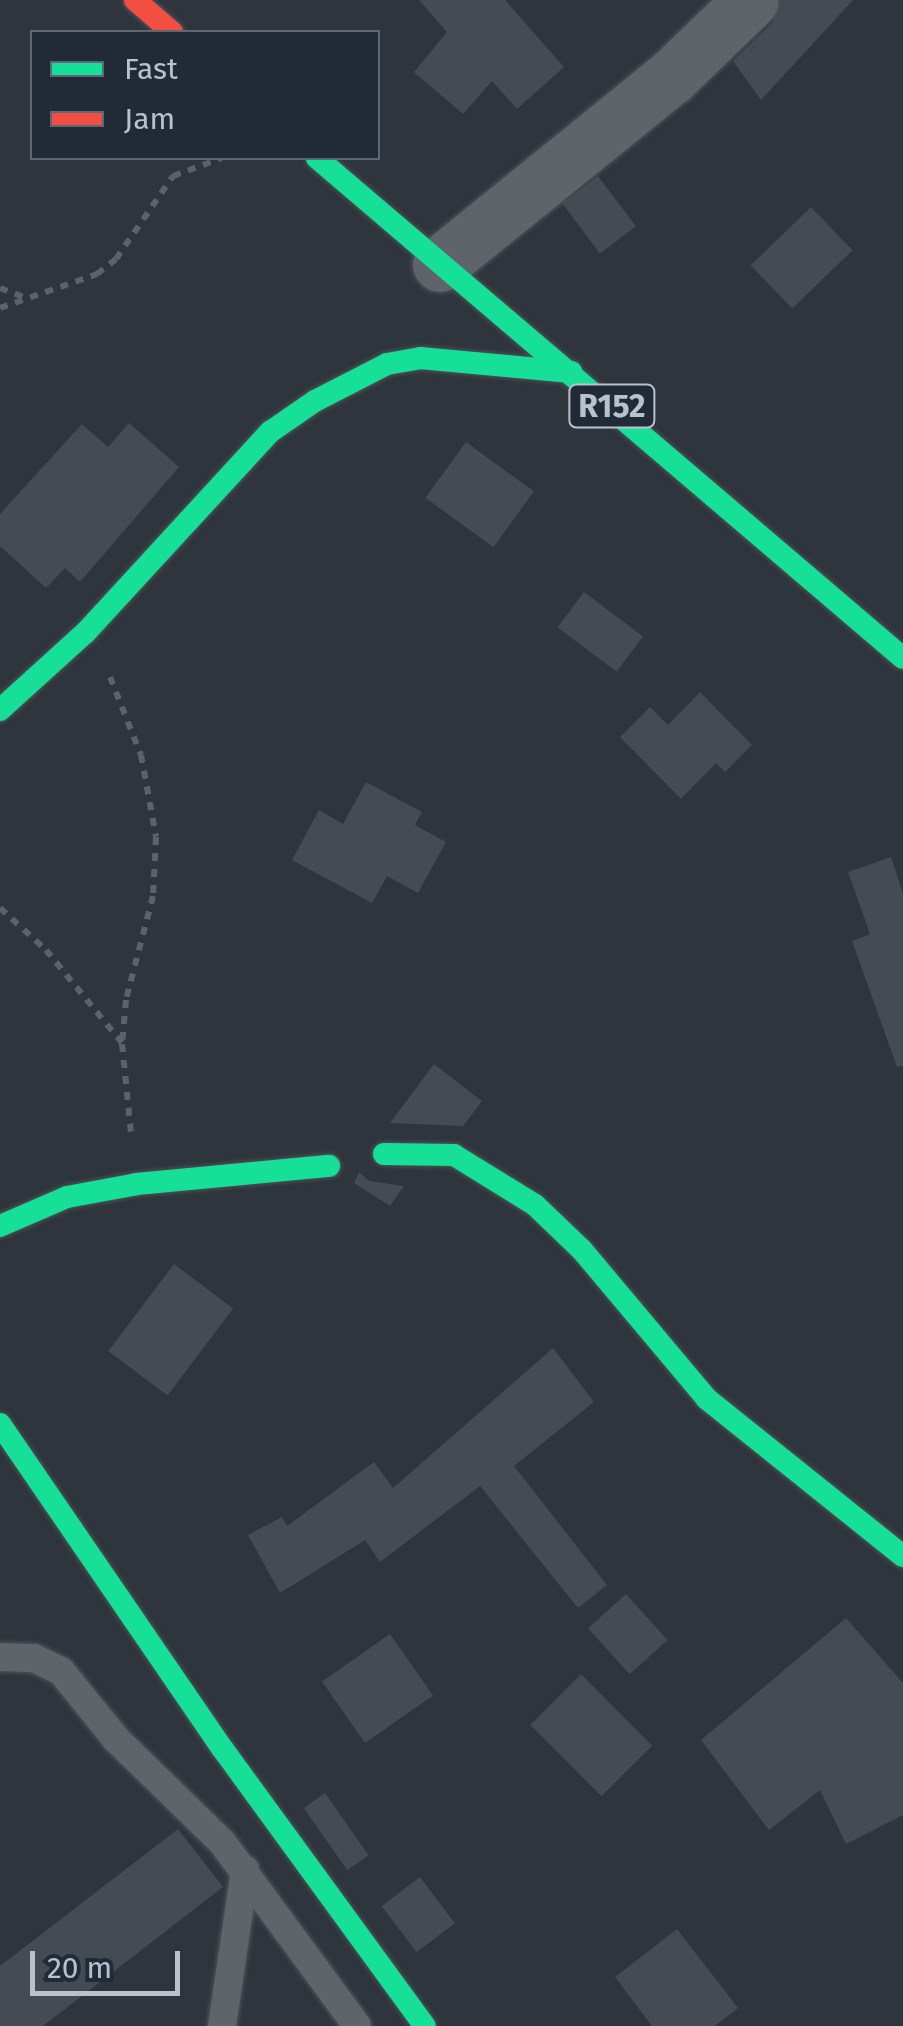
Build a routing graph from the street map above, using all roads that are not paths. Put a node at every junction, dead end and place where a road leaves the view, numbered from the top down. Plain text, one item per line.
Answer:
1 (134, 0) edge
2 (751, 0) edge
3 (170, 30) edge
4 (319, 160) edge
5 (440, 264) junction
6 (571, 372) junction
7 (903, 658) edge
8 (0, 710) edge
9 (384, 1154) dead end
10 (330, 1166) dead end
11 (0, 1226) edge
12 (0, 1424) edge
13 (903, 1556) edge
14 (0, 1658) edge
15 (245, 1870) junction
16 (222, 2026) edge
17 (357, 2026) edge
18 (425, 2026) edge

1 - 3 street
2 - 5 street
4 - 5 street, R152
5 - 6 street, R152
6 - 7 street, R152
6 - 8 street
9 - 13 street
10 - 11 street
12 - 18 street
14 - 15 lane
15 - 16 lane
15 - 17 lane

